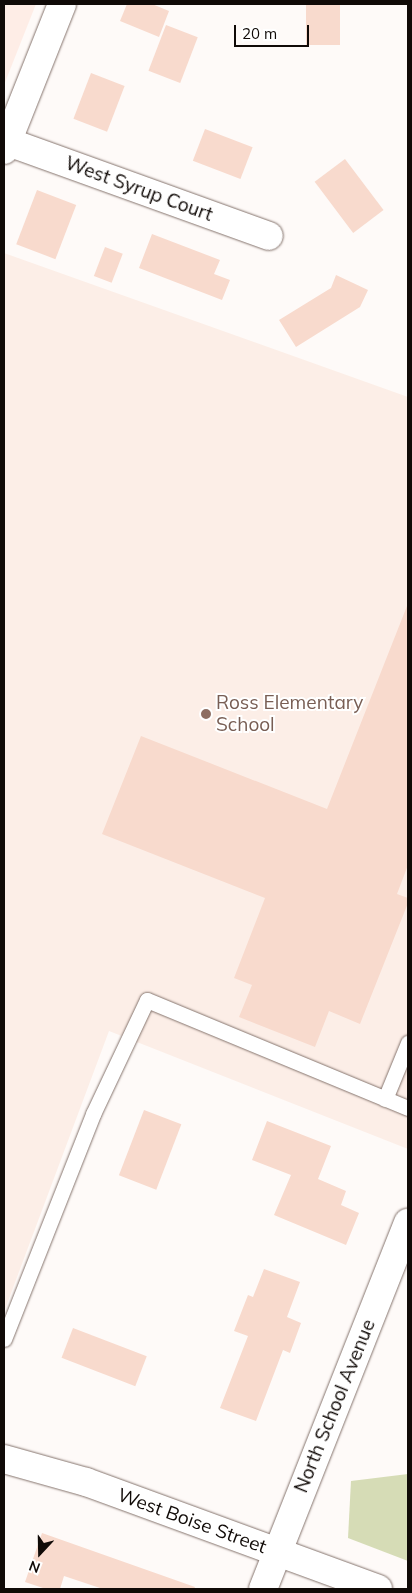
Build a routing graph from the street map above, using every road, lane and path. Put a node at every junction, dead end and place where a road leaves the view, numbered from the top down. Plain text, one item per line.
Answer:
1 (62, 4) edge
2 (6, 146) edge
3 (269, 236) dead end
4 (408, 1043) edge
5 (386, 1099) junction
6 (408, 1108) edge
7 (408, 1223) edge
8 (4, 1338) edge
9 (4, 1459) edge
10 (278, 1552) junction
11 (263, 1589) edge
12 (378, 1589) edge

1 - 2 street
2 - 3 street, West Syrup Court
4 - 5 lane
5 - 6 lane
5 - 8 lane
7 - 10 street, North School Avenue
9 - 10 street, West Boise Street
10 - 11 street, North School Avenue
10 - 12 street, West Boise Street

